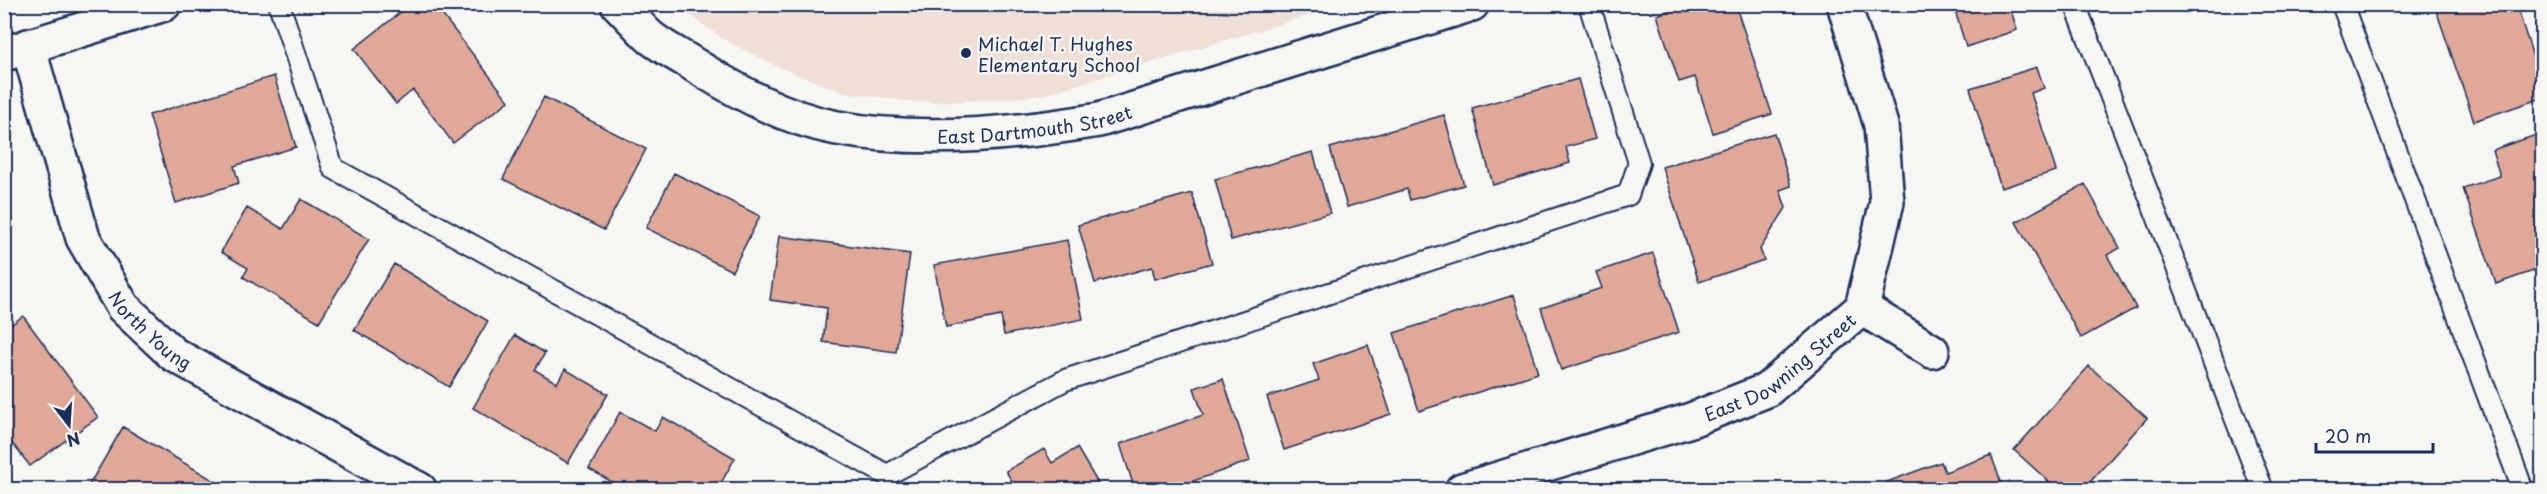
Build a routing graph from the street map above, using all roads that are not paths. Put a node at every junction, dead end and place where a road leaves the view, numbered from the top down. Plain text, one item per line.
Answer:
1 (164, 4) edge
2 (279, 4) edge
3 (618, 4) edge
4 (1472, 4) edge
5 (1589, 4) edge
6 (1844, 4) edge
7 (2075, 4) edge
8 (2342, 4) edge
9 (16, 50) edge
10 (1862, 308) junction
11 (1932, 351) dead end
12 (420, 489) edge
13 (1462, 489) edge
14 (2263, 489) edge
15 (2523, 489) edge

1 - 9 street
2 - 5 lane
3 - 4 street, East Dartmouth Street
6 - 10 street, East Downing Street
7 - 14 lane
8 - 15 lane
9 - 12 street, North Young
10 - 11 street
10 - 13 street, East Downing Street

